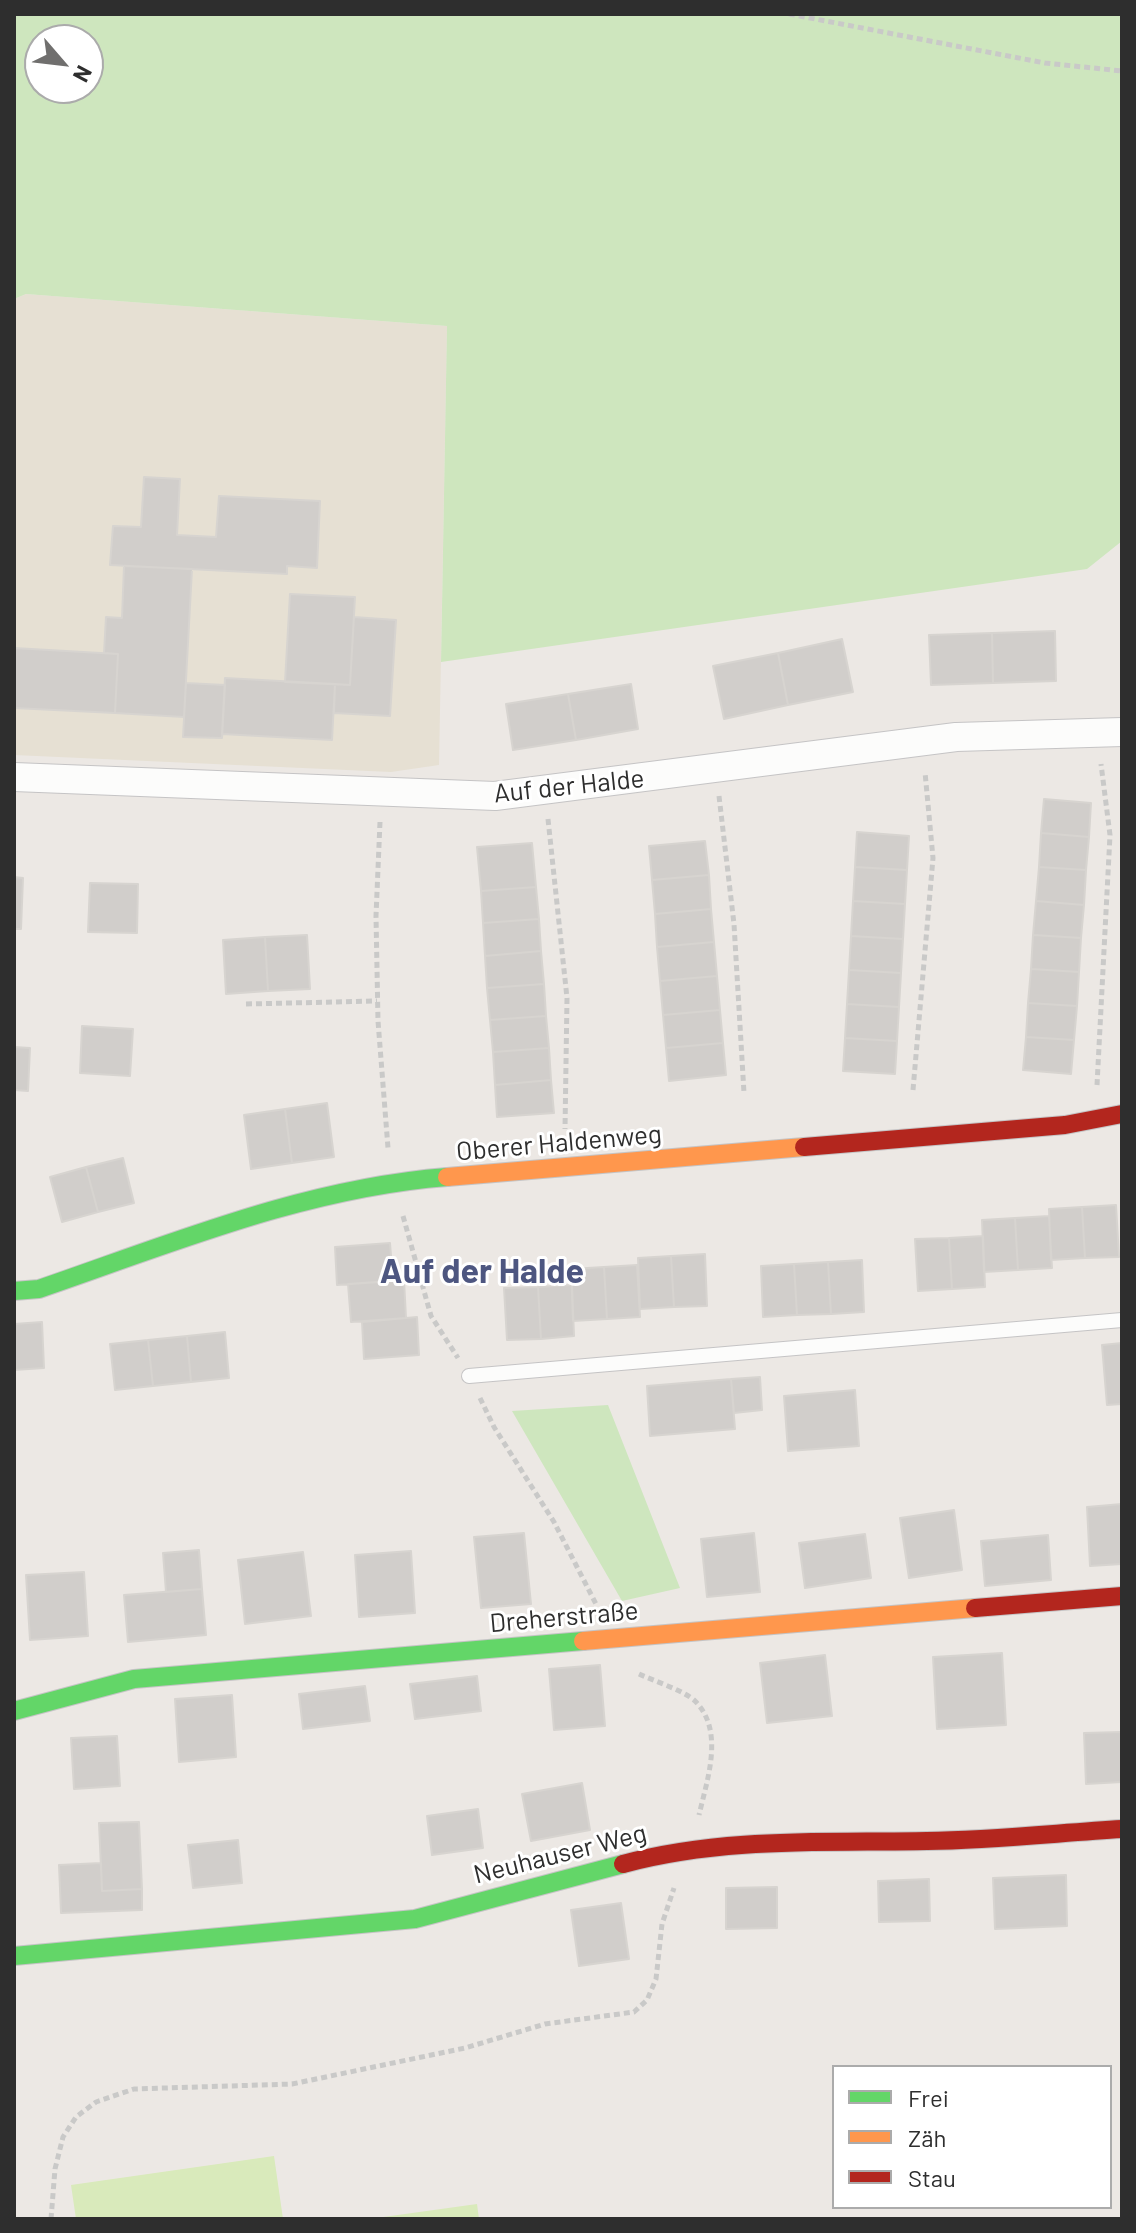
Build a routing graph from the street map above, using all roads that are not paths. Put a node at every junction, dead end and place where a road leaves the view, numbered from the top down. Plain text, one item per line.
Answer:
1 (1110, 733) edge
2 (14, 777) edge
3 (1122, 1114) edge
4 (14, 1291) edge
5 (1122, 1320) edge
6 (469, 1376) road end
7 (1122, 1596) edge
8 (14, 1711) edge
9 (1122, 1829) edge
10 (14, 1956) edge

1 - 2 street, Auf der Halde
3 - 4 street, Oberer Haldenweg
5 - 6 lane
7 - 8 street, Dreherstraße
9 - 10 street, Neuhauser Weg

